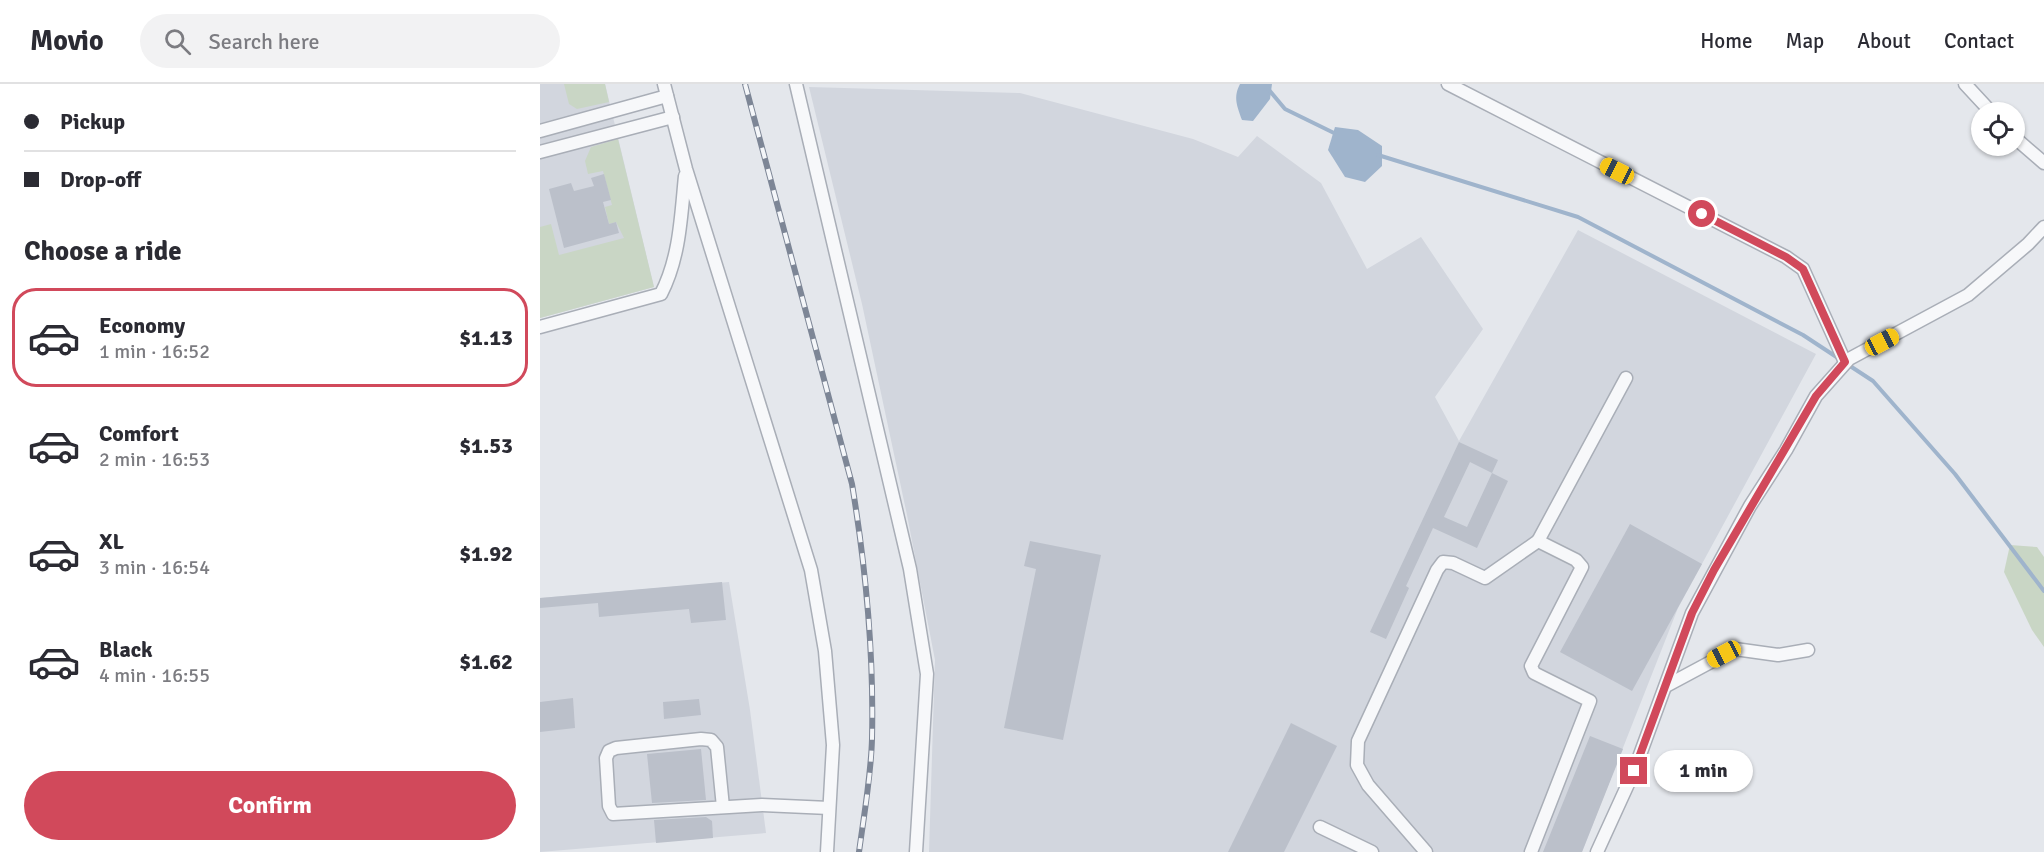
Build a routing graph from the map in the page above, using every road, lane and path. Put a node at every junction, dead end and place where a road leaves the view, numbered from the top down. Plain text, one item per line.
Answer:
1 (796, 84) edge
2 (1448, 84) edge
3 (1965, 84) edge
4 (666, 90) edge
5 (1982, 102) edge
6 (673, 117) junction
7 (540, 131) edge
8 (2025, 147) edge
9 (540, 152) edge
10 (2044, 163) edge
11 (686, 168) junction
12 (2044, 227) edge
13 (540, 327) edge
14 (1845, 362) junction
15 (1626, 378) dead end
16 (1538, 541) junction
17 (1808, 650) dead end
18 (1666, 686) junction
19 (723, 807) junction
20 (829, 808) junction
21 (1320, 826) dead end
22 (827, 852) edge
23 (916, 852) edge
24 (1372, 852) edge
25 (1426, 852) edge
26 (1531, 852) edge
27 (1597, 852) edge

1 - 23 street
2 - 14 street
3 - 5 street
4 - 6 street
4 - 7 street
6 - 9 street
6 - 11 street
8 - 10 street
11 - 13 street
11 - 20 street
12 - 14 street
14 - 18 street
15 - 16 street
16 - 25 street
16 - 26 street
17 - 18 street
18 - 27 street
19 - 19 street
19 - 20 street
20 - 22 street
21 - 24 street

